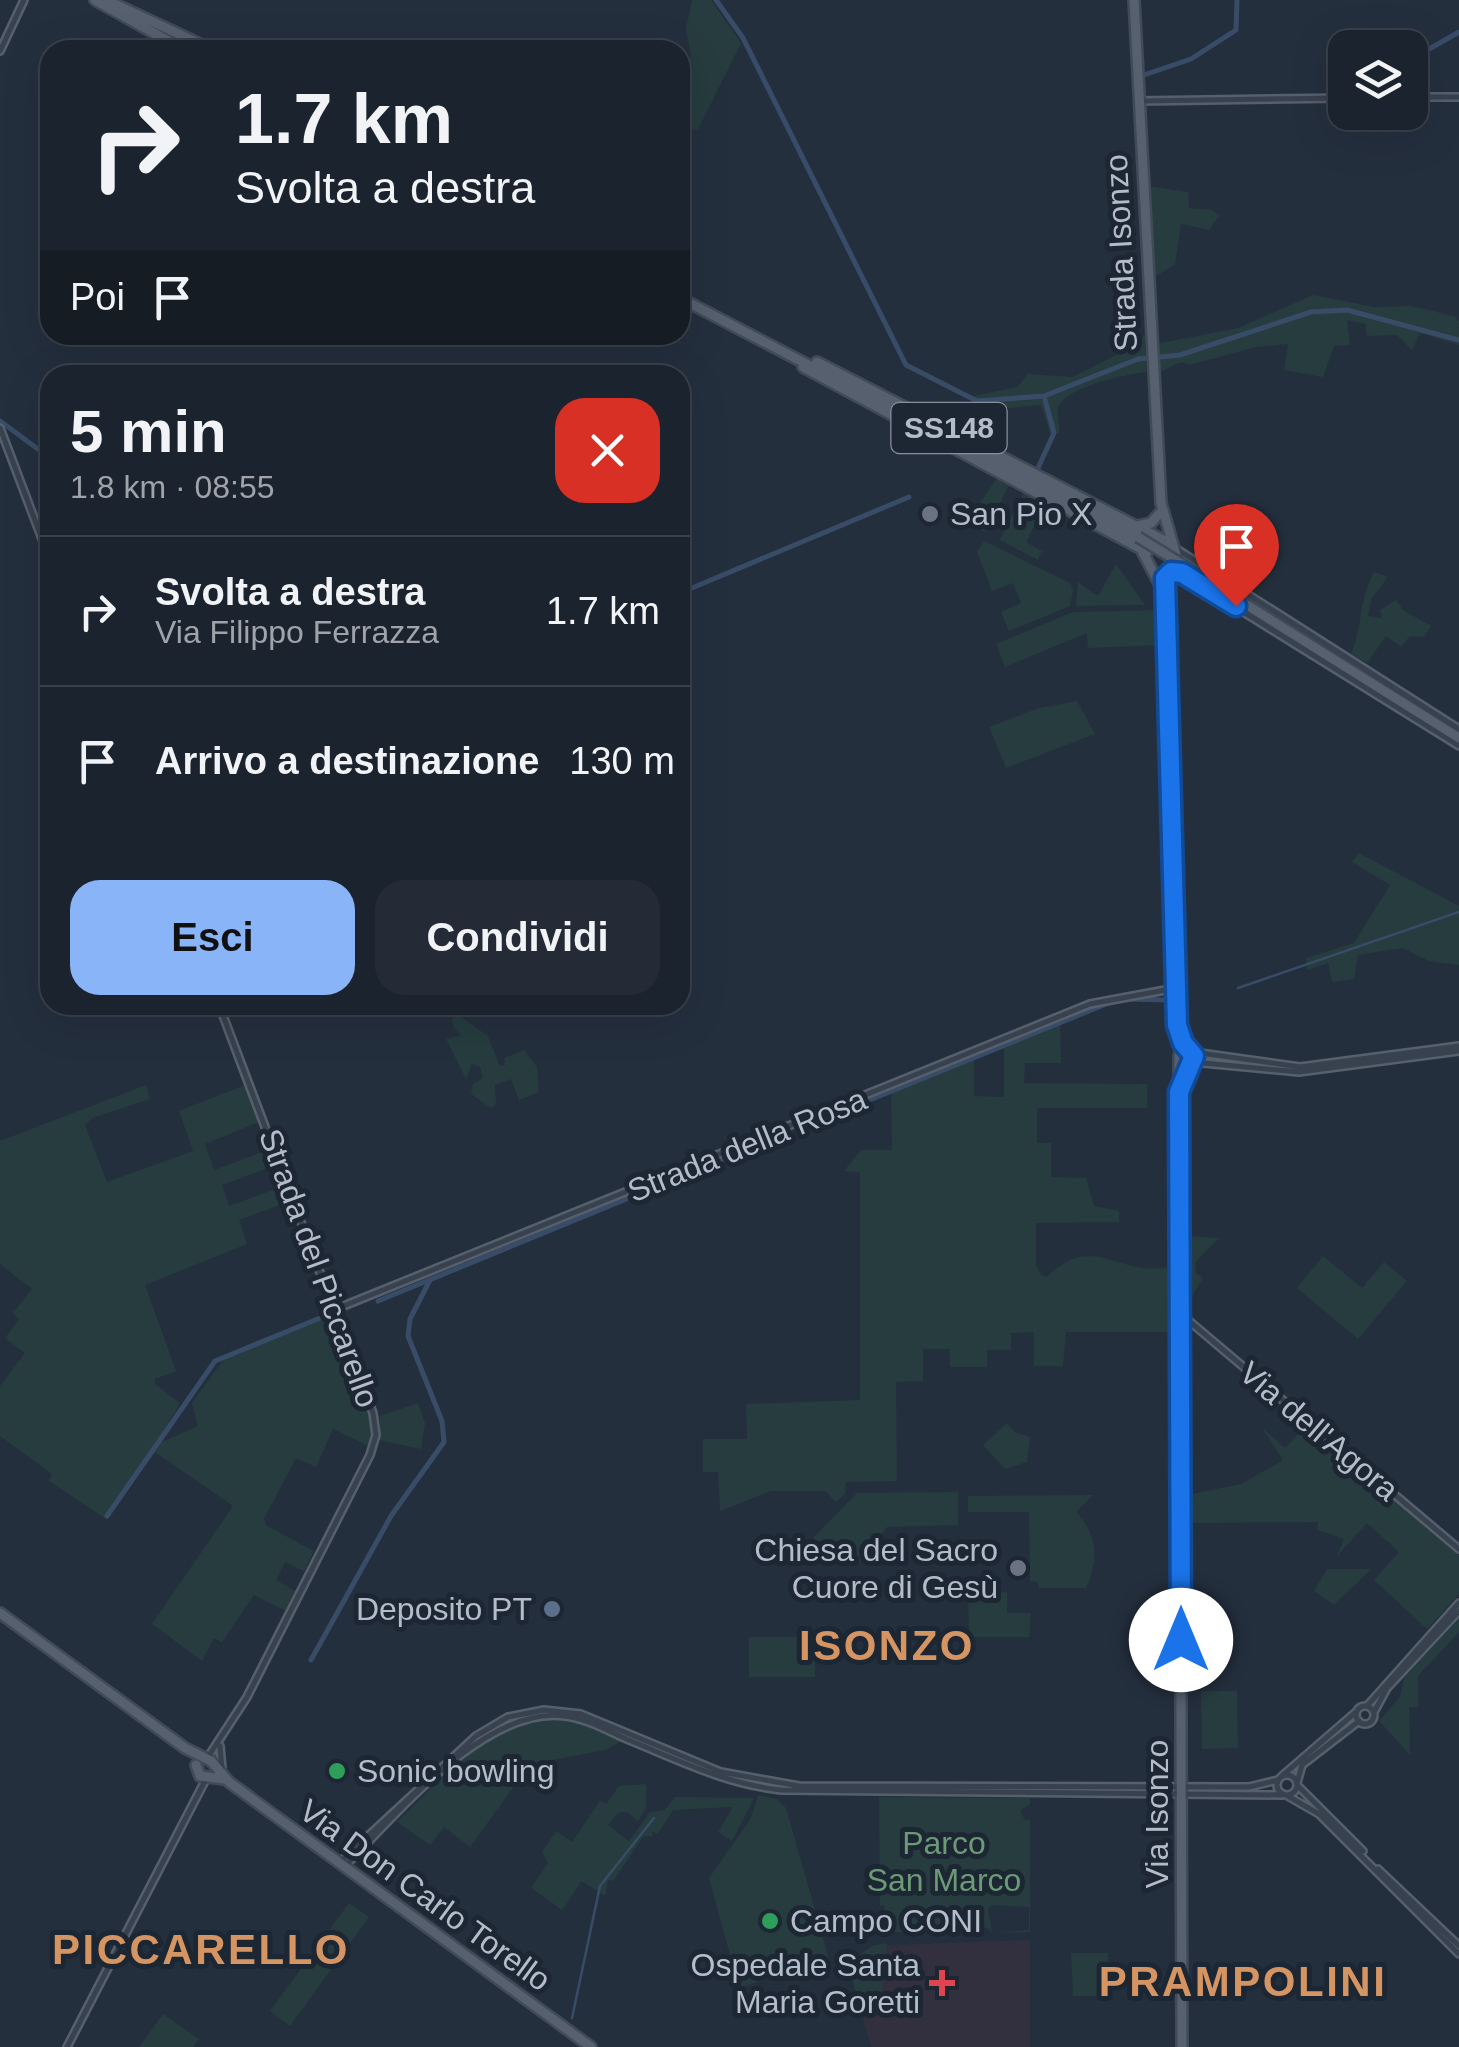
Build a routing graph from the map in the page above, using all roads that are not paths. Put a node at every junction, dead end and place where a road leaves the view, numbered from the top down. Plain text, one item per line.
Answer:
1 (24, 0) edge
2 (95, 0) edge
3 (106, 0) edge
4 (1134, 0) edge
5 (166, 40) edge
6 (192, 40) edge
7 (0, 51) edge
8 (1459, 96) edge
9 (1428, 97) edge
10 (1328, 98) edge
11 (1139, 101) junction
12 (690, 305) edge
13 (758, 339) junction
14 (0, 428) edge
15 (1160, 508) junction
16 (1167, 532) junction
17 (40, 534) edge
18 (1154, 535) junction
19 (1140, 540) junction
20 (1173, 546) junction
21 (1156, 563) junction
22 (1186, 566) junction
23 (1169, 567) junction
24 (1161, 583) junction
25 (1459, 729) edge
26 (1459, 738) edge
27 (1459, 746) edge
28 (1177, 988) junction
29 (1161, 993) junction
30 (1177, 1000) junction
31 (223, 1015) edge
32 (1459, 1048) edge
33 (1187, 1057) junction
34 (336, 1310) junction
35 (1180, 1313) junction
36 (1459, 1549) edge
37 (1459, 1603) edge
38 (1459, 1611) edge
39 (0, 1613) edge
40 (1367, 1706) junction
41 (1356, 1712) junction
42 (1374, 1712) junction
43 (1358, 1721) junction
44 (218, 1748) junction
45 (189, 1750) junction
46 (205, 1769) junction
47 (1280, 1778) junction
48 (229, 1782) junction
49 (1297, 1784) junction
50 (200, 1789) junction
51 (1182, 1790) junction
52 (1285, 1795) junction
53 (197, 1797) junction
54 (1364, 1854) junction
55 (346, 1861) junction
56 (1459, 1950) edge
57 (67, 2047) edge
58 (591, 2047) edge
59 (1182, 2047) edge

1 - 7 street
2 - 5 main road
3 - 6 main road
4 - 11 main road, Strada Isonzo
8 - 9 street
10 - 11 street
11 - 15 main road, Strada Isonzo
12 - 13 main road
13 - 19 main road
13 - 19 main road
14 - 17 street
15 - 16 main road
15 - 18 main road
15 - 19 main road
16 - 20 main road
16 - 22 street
18 - 19 main road
18 - 19 main road
18 - 20 main road
19 - 21 main road
19 - 22 main road, bridge
19 - 24 main road
20 - 22 street
20 - 23 main road
21 - 23 main road
21 - 24 main road
22 - 23 street
22 - 24 main road
22 - 25 street
22 - 26 main road
22 - 27 street
23 - 24 main road
24 - 28 main road
28 - 29 street, Strada della Rosa
28 - 30 main road
29 - 30 street, Strada della Rosa
29 - 34 street, Strada della Rosa
30 - 33 main road
31 - 34 street, Strada del Piccarello
32 - 33 street
33 - 35 main road, Via Isonzo
34 - 44 street, Strada del Piccarello
35 - 36 street, Via dell'Agora
35 - 51 main road, Via Isonzo
37 - 40 street
38 - 42 street
39 - 45 main road, Via Don Carlo Torello
40 - 41 street
40 - 42 street
41 - 43 street
41 - 47 street
42 - 43 street
43 - 49 street
44 - 45 street
44 - 46 street, Strada del Piccarello
44 - 48 street
45 - 46 main road, Via Don Carlo Torello
46 - 48 main road, Via Don Carlo Torello
46 - 50 street
46 - 53 street
47 - 49 street
47 - 51 street
47 - 52 street
48 - 50 street
48 - 55 main road, Via Don Carlo Torello
49 - 52 street
49 - 54 street
50 - 53 street
51 - 52 street
51 - 55 street
51 - 59 main road, Via Isonzo
52 - 54 street
53 - 57 street
54 - 56 street
55 - 58 main road, Via Don Carlo Torello

